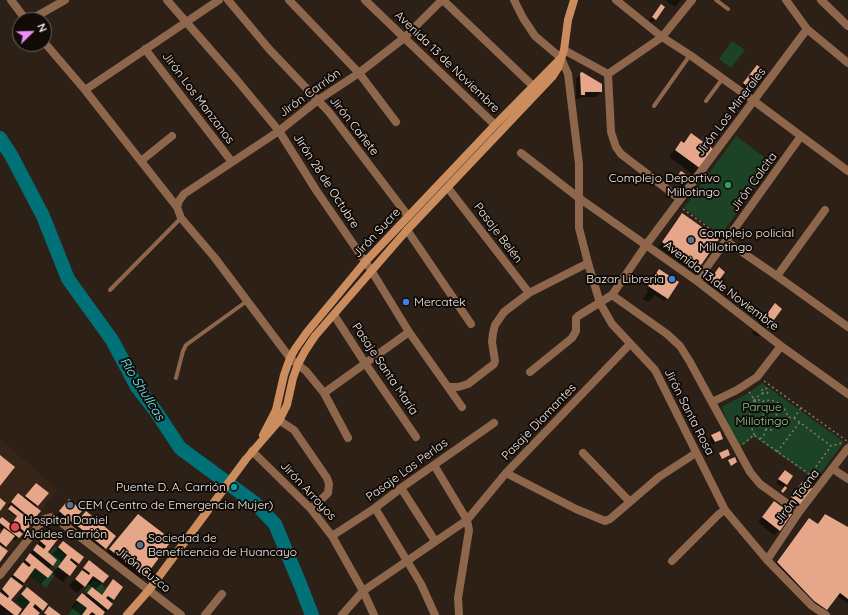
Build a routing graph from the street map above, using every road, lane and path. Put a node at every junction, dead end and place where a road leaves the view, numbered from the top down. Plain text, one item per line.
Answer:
1 (11, 0) edge
2 (65, 0) edge
3 (167, 0) edge
4 (219, 0) edge
5 (228, 0) edge
6 (289, 0) edge
7 (365, 0) edge
8 (443, 0) edge
9 (514, 0) edge
10 (574, 0) edge
11 (616, 0) edge
12 (692, 0) edge
13 (716, 0) edge
14 (821, 0) edge
15 (790, 1) edge
16 (728, 9) dead end
17 (20, 12) edge
18 (44, 12) edge
19 (186, 21) junction
20 (848, 26) edge
21 (807, 30) junction
22 (662, 37) junction
23 (404, 38) junction
24 (145, 49) junction
25 (52, 51) edge
26 (562, 54) junction
27 (690, 55) junction
28 (848, 63) edge
29 (359, 73) junction
30 (608, 74) junction
31 (722, 78) junction
32 (533, 86) junction
33 (86, 90) junction
34 (318, 100) junction
35 (706, 101) dead end
36 (754, 101) junction
37 (654, 106) dead end
38 (396, 122) dead end
39 (495, 125) junction
40 (279, 131) junction
41 (172, 136) dead end
42 (801, 136) junction
43 (521, 154) dead end
44 (141, 161) junction
45 (232, 162) junction
46 (848, 171) edge
47 (448, 188) junction
48 (579, 198) junction
49 (678, 202) junction
50 (177, 207) junction
51 (826, 210) dead end
52 (408, 216) junction
53 (181, 218) junction
54 (407, 230) junction
55 (726, 241) junction
56 (646, 245) junction
57 (365, 262) junction
58 (588, 263) junction
59 (371, 270) junction
60 (777, 276) junction
61 (697, 281) junction
62 (110, 290) dead end
63 (529, 292) junction
64 (612, 295) junction
65 (248, 300) junction
66 (600, 303) junction
67 (334, 315) junction
68 (471, 324) dead end
69 (848, 327) edge
70 (409, 332) junction
71 (630, 344) junction
72 (781, 346) junction
73 (290, 358) junction
74 (365, 363) junction
75 (298, 364) junction
76 (530, 372) dead end
77 (176, 378) dead end
78 (759, 384) dead end
79 (449, 387) junction
80 (324, 393) junction
81 (747, 393) dead end
82 (762, 393) dead end
83 (848, 394) edge
84 (754, 399) junction
85 (764, 401) junction
86 (712, 402) junction
87 (758, 404) junction
88 (462, 407) dead end
89 (753, 408) junction
90 (801, 408) junction
91 (765, 414) junction
92 (788, 417) junction
93 (794, 418) junction
94 (276, 419) junction
95 (779, 419) junction
96 (800, 422) junction
97 (494, 423) dead end
98 (766, 429) junction
99 (754, 435) junction
100 (416, 437) dead end
101 (348, 438) dead end
102 (760, 440) junction
103 (848, 443) edge
104 (831, 446) junction
105 (738, 447) dead end
106 (252, 451) junction
107 (777, 452) junction
108 (583, 453) dead end
109 (696, 453) junction
110 (434, 465) junction
111 (833, 469) junction
112 (506, 473) junction
113 (810, 475) junction
114 (848, 479) edge
115 (818, 481) dead end
116 (400, 488) junction
117 (629, 501) junction
118 (375, 508) junction
119 (311, 509) junction
120 (725, 510) junction
121 (799, 512) junction
122 (467, 520) junction
123 (332, 536) junction
124 (435, 541) junction
125 (408, 560) junction
126 (672, 560) dead end
127 (767, 560) junction
128 (0, 575) edge
129 (149, 590) junction
130 (363, 591) junction
131 (222, 594) dead end
132 (824, 614) edge
133 (127, 615) edge
134 (181, 615) edge
135 (205, 615) edge
136 (342, 615) edge
137 (374, 615) edge
138 (435, 615) edge
139 (459, 615) edge

1 - 17 street
2 - 18 street
3 - 19 street, Jirón 28 de Octubre
4 - 19 street
5 - 34 street, Jirón Cañete
6 - 29 street
7 - 23 street, Avenida 13 de Noviembre
8 - 23 street, Jirón Carrión
8 - 32 street
9 - 26 street, Jirón Santa Rosa
10 - 26 street, Jirón Sucre
11 - 22 street
12 - 22 street
13 - 16 lane
14 - 20 street
15 - 21 street
19 - 24 street
19 - 40 street, Jirón 28 de Octubre
21 - 28 street
21 - 36 street, Jirón Los Minerales
22 - 27 street
22 - 30 street
23 - 29 street, Jirón Carrión
23 - 39 street, Avenida 13 de Noviembre
24 - 33 street
24 - 45 street, Jirón Los Manzanos
25 - 33 street
26 - 30 street
26 - 32 street, Jirón Sucre
26 - 47 street, Jirón Sucre
26 - 48 street, Jirón Santa Rosa
27 - 31 street
27 - 37 lane
29 - 34 street, Jirón Carrión
29 - 38 street
30 - 49 street
31 - 35 lane
31 - 36 street
32 - 39 street, Jirón Sucre
33 - 44 street
34 - 40 street, Jirón Carrión
34 - 52 street, Jirón Cañete
36 - 42 street
36 - 49 street, Jirón Los Minerales
39 - 52 street, Jirón Sucre
40 - 45 street, Jirón Carrión
40 - 57 street, Jirón 28 de Octubre
41 - 44 street
42 - 46 street
42 - 55 street, Jirón Calcita
43 - 48 street, Avenida 13 de Noviembre
44 - 50 street
45 - 50 street, Jirón Carrión
47 - 54 street, Jirón Sucre
47 - 63 street, Pasaje Belén
48 - 56 street, Avenida 13 de Noviembre
48 - 58 street, Jirón Santa Rosa
49 - 55 path
49 - 56 street, Jirón Los Minerales
50 - 53 street
51 - 60 street
52 - 57 street, Jirón Sucre
53 - 62 lane
53 - 65 street
54 - 59 street, Jirón Sucre
54 - 68 street
55 - 60 street
55 - 61 street, Jirón Calcita
56 - 61 street, Avenida 13 de Noviembre
56 - 64 street, Jirón Los Minerales
57 - 59 street, Jirón 28 de Octubre
57 - 73 street, Jirón Sucre
58 - 63 street
58 - 66 street, Jirón Santa Rosa
59 - 67 street, Jirón Sucre
59 - 70 street, Jirón 28 de Octubre
60 - 69 street
61 - 72 street, Avenida 13 de Noviembre
63 - 79 street
64 - 66 street, Jirón Los Minerales
64 - 86 street
65 - 73 street
65 - 77 lane
66 - 71 street, Jirón Santa Rosa
66 - 76 street, Jirón Los Minerales
67 - 74 street, Pasaje Santa María
67 - 75 street, Jirón Sucre
70 - 74 street
70 - 79 street, Jirón 28 de Octubre
71 - 109 street, Jirón Santa Rosa
71 - 112 street, Pasaje Diamantes
72 - 83 street, Avenida 13 de Noviembre
72 - 86 street
73 - 75 street
73 - 94 street, Jirón Sucre
74 - 80 street
74 - 100 street, Pasaje Santa María
75 - 80 street
75 - 94 street, Jirón Sucre
78 - 90 path
79 - 88 street, Jirón 28 de Octubre
80 - 101 street
81 - 84 path
82 - 84 path
84 - 85 path
84 - 87 path
84 - 89 path
85 - 87 path
85 - 92 path
86 - 121 street
87 - 89 path
87 - 91 path
89 - 99 path
90 - 93 path
90 - 103 path
91 - 95 path
91 - 98 path
92 - 93 path
92 - 95 path
93 - 96 path
94 - 106 street, Jirón Sucre
94 - 119 street
95 - 98 path
96 - 104 path
96 - 107 path
97 - 110 street, Pasaje Las Perlas
98 - 102 path
99 - 102 path
99 - 105 path
102 - 107 path
103 - 104 path
103 - 111 street, Jirón Tacna
104 - 113 path
106 - 119 street, Jirón Arroyos
106 - 129 street, Jirón Sucre
107 - 113 path
108 - 117 street
109 - 117 street
109 - 120 street, Jirón Santa Rosa
110 - 116 street, Pasaje Las Perlas
110 - 122 street
111 - 114 street
111 - 121 street, Jirón Tacna
112 - 117 street
112 - 122 street, Pasaje Diamantes
113 - 115 path
116 - 118 street, Pasaje Las Perlas
116 - 124 street
118 - 123 street, Pasaje Las Perlas
118 - 125 street
119 - 123 street, Jirón Arroyos
120 - 126 street
120 - 127 street, Jirón Santa Rosa
121 - 127 street, Jirón Tacna
122 - 124 street, Pasaje Diamantes
122 - 139 street
123 - 130 street, Jirón Arroyos
124 - 125 street, Pasaje Diamantes
125 - 130 street, Pasaje Diamantes
125 - 138 street
127 - 132 street, Jirón Santa Rosa
128 - 129 street, Jirón Cuzco
129 - 133 street, Jirón Sucre
129 - 134 street, Jirón Cuzco
130 - 136 street, Pasaje Diamantes
130 - 137 street, Jirón Arroyos
131 - 135 street

